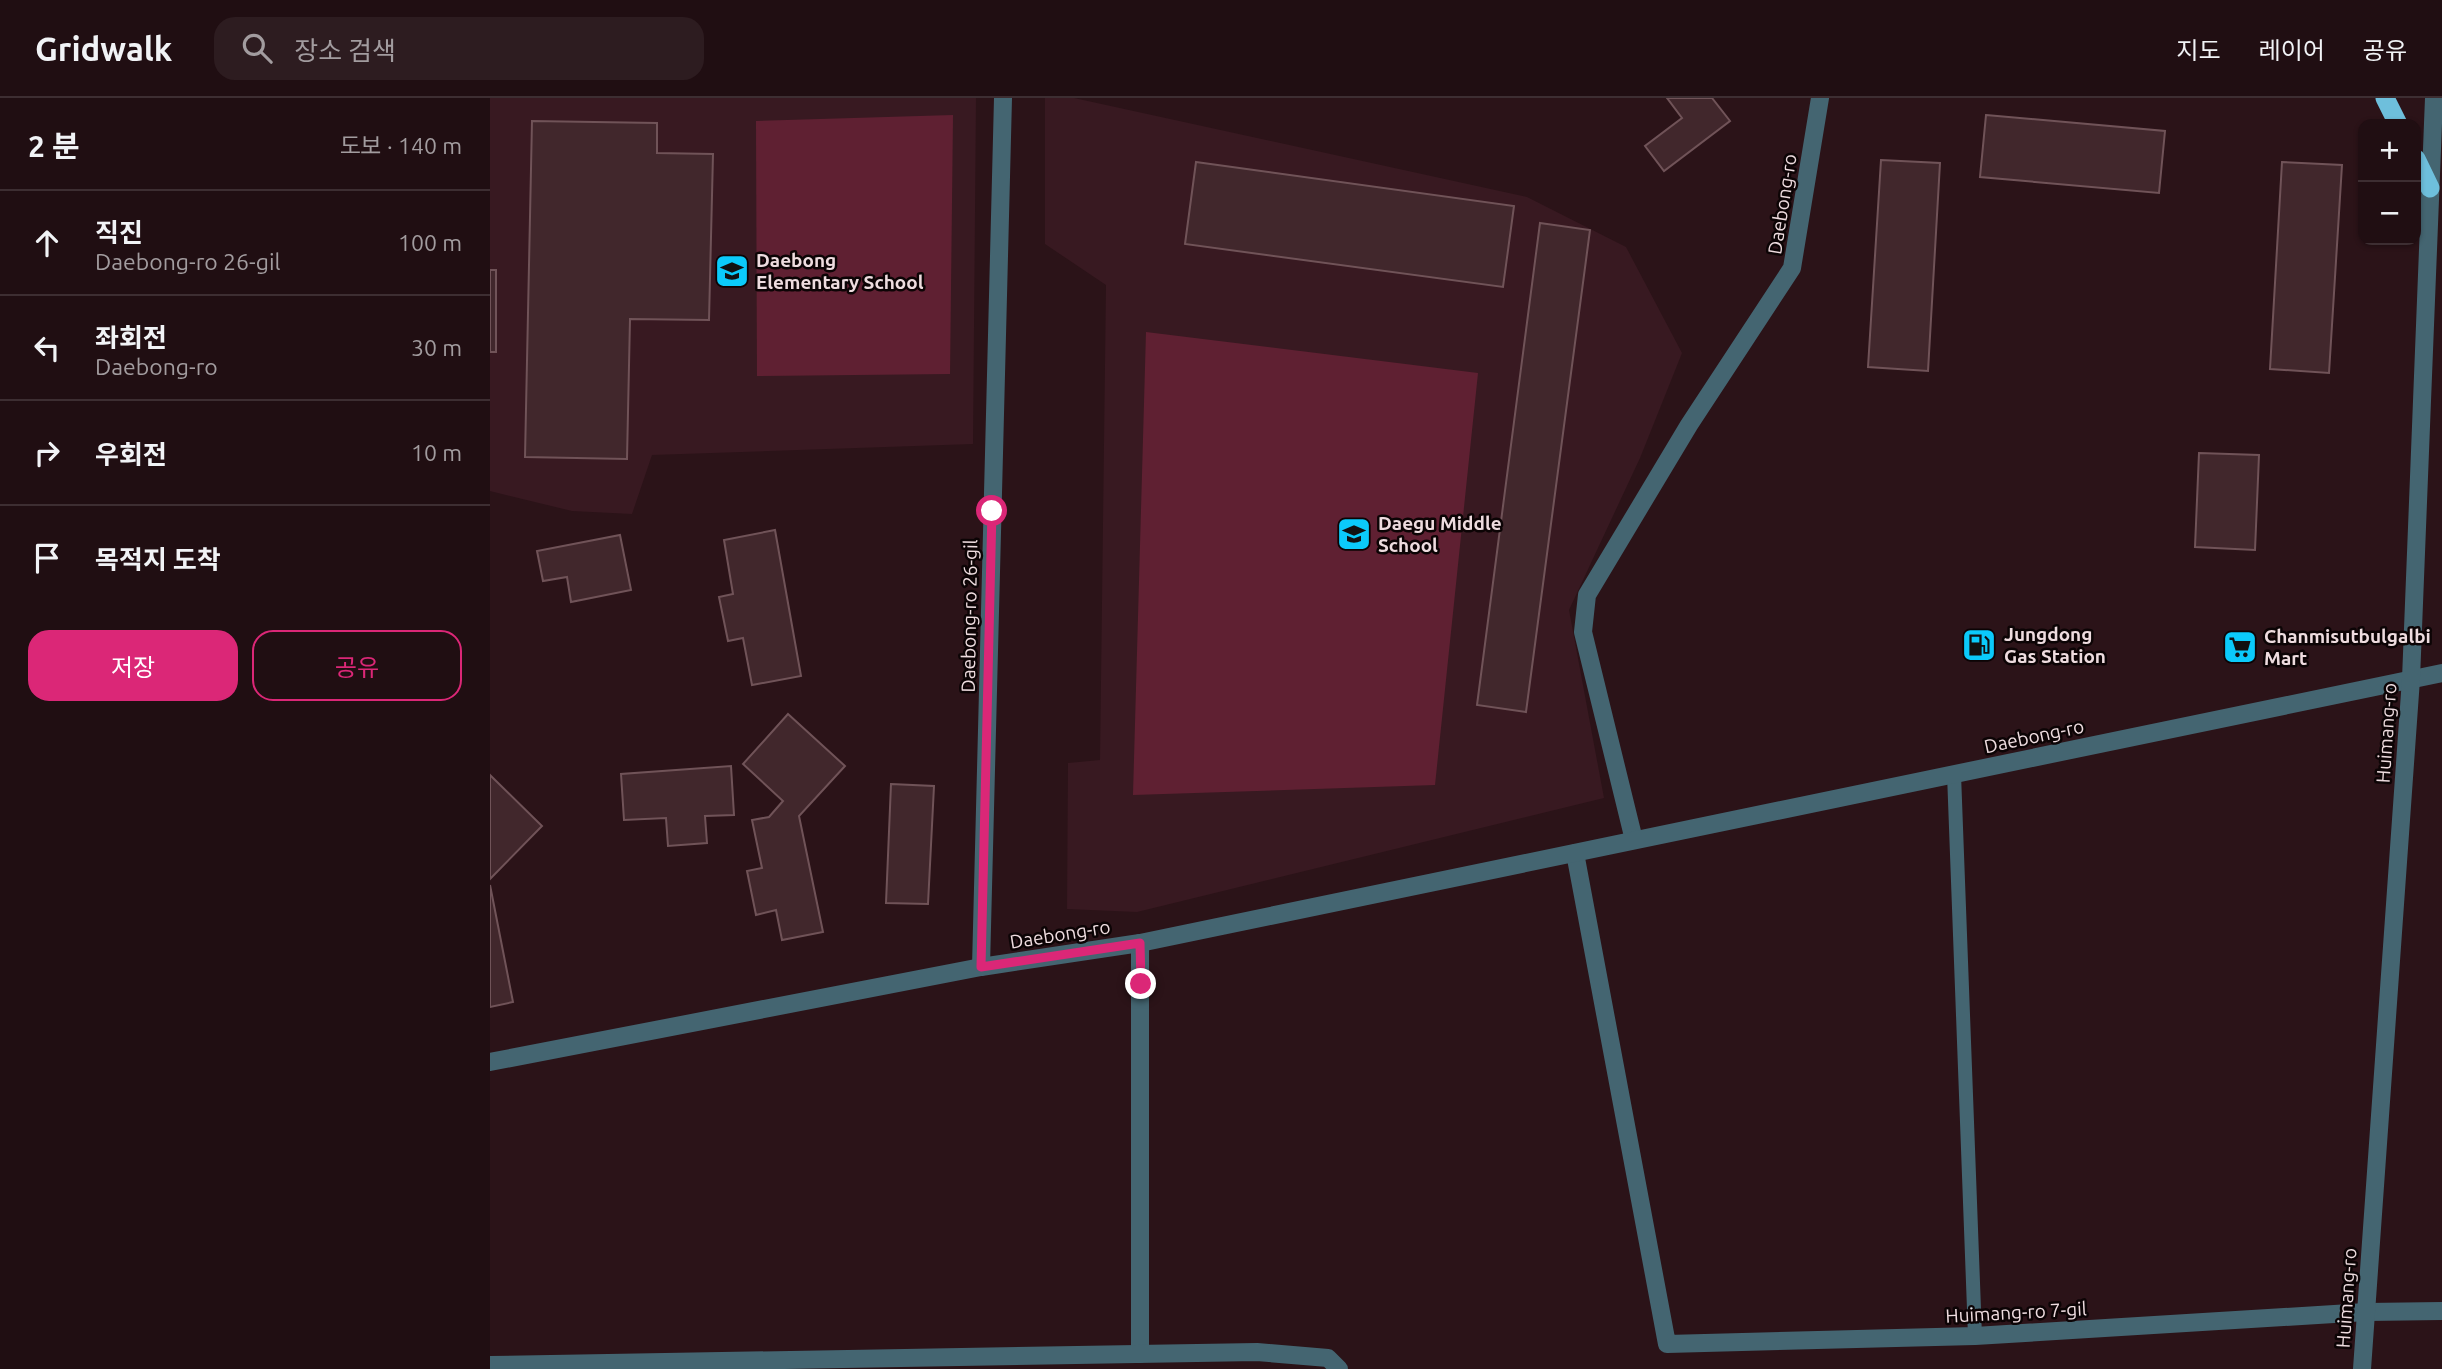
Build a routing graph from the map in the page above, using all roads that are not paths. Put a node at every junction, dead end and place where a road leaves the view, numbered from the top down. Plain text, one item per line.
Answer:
1 (1003, 98) edge
2 (1820, 98) edge
3 (2385, 98) edge
4 (2434, 98) edge
5 (2396, 119) edge
6 (2421, 166) edge
7 (2436, 187) edge
8 (2442, 673) edge
9 (2410, 679) junction
10 (1954, 774) junction
11 (1634, 841) junction
12 (1575, 853) junction
13 (1140, 943) junction
14 (981, 967) junction
15 (490, 1062) edge
16 (2442, 1311) edge
17 (2366, 1312) junction
18 (1975, 1336) junction
19 (1140, 1354) junction
20 (490, 1365) edge
21 (1339, 1369) edge
22 (2362, 1369) edge

1 - 14 street, Daebong-ro 26-gil
2 - 11 street, Daebong-ro
3 - 5 highway
4 - 7 street, Huimang-ro
6 - 7 highway
7 - 9 street, Huimang-ro
8 - 9 street, Daebong-ro
9 - 10 street, Daebong-ro
9 - 17 street, Huimang-ro
10 - 11 street, Daebong-ro
10 - 18 lane
11 - 12 street, Daebong-ro
12 - 13 street, Daebong-ro
12 - 18 street, Huimang-ro 7-gil
13 - 14 street, Daebong-ro
13 - 19 street
14 - 15 street, Daebong-ro
16 - 17 street, Huimang-ro 7-gil
17 - 18 street, Huimang-ro 7-gil
17 - 22 street, Huimang-ro
19 - 20 street
19 - 21 street

